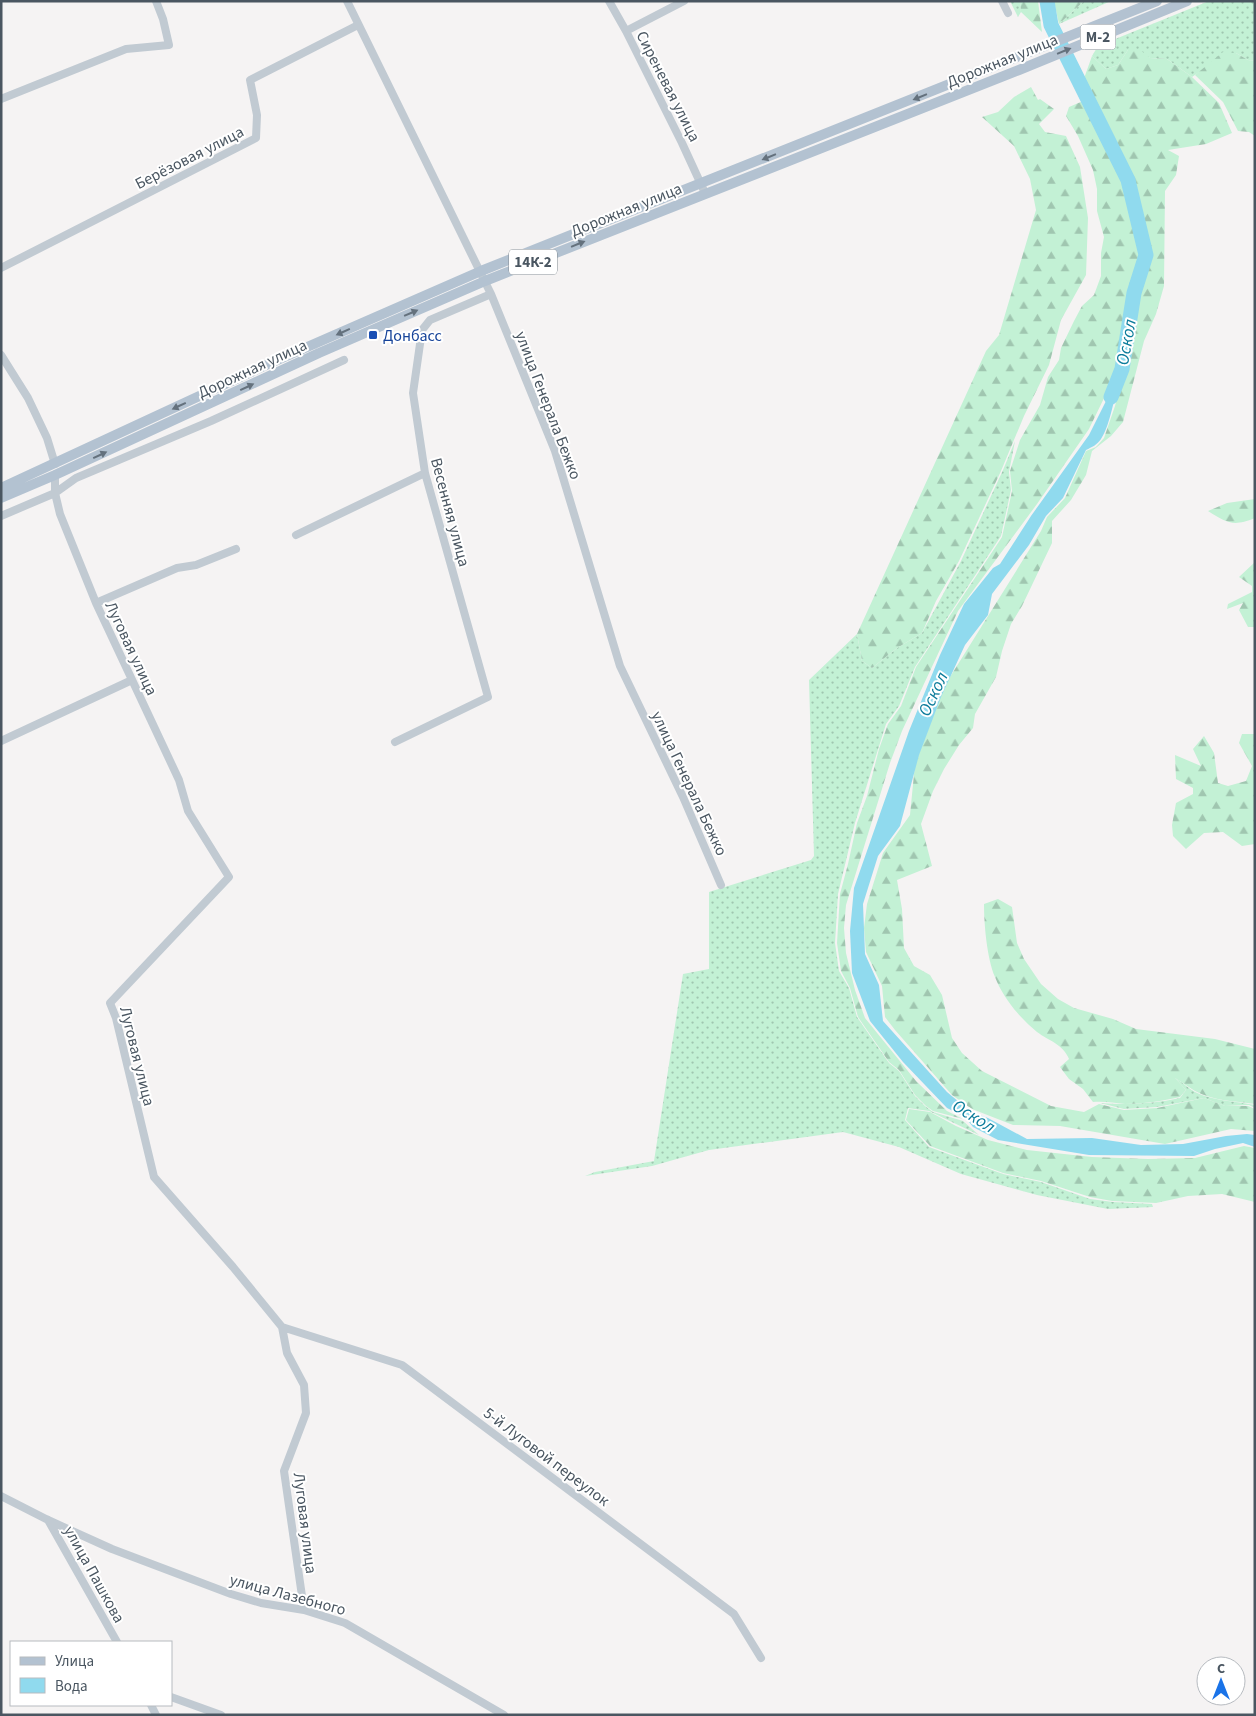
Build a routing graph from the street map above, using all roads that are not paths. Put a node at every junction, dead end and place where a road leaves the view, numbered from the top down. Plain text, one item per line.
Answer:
1 (156, 1) edge
2 (347, 1) edge
3 (609, 1) edge
4 (684, 1) edge
5 (1002, 1) edge
6 (1156, 1) edge
7 (1186, 1) edge
8 (1008, 13) dead end
9 (358, 25) junction
10 (626, 31) junction
11 (1014, 59) joint
12 (1019, 70) joint
13 (1, 99) edge
14 (703, 189) junction
15 (1, 268) edge
16 (483, 276) junction
17 (491, 294) junction
18 (1, 355) edge
19 (344, 360) dead end
20 (55, 464) junction
21 (425, 473) junction
22 (55, 475) junction
23 (1, 488) edge
24 (55, 493) junction
25 (1, 498) edge
26 (1, 516) edge
27 (296, 535) dead end
28 (236, 549) dead end
29 (96, 603) junction
30 (132, 680) junction
31 (1, 741) edge
32 (395, 742) dead end
33 (721, 885) dead end
34 (282, 1327) junction
35 (1, 1496) edge
36 (48, 1520) junction
37 (304, 1610) junction
38 (116, 1641) edge
39 (761, 1658) dead end
40 (172, 1697) edge
41 (221, 1715) edge
42 (504, 1715) edge

1 - 13 street
2 - 9 street, улица Генерала Бежко
3 - 10 street, Сиреневая улица
4 - 10 street
5 - 8 street
6 - 11 main road, Дорожная улица / М-2
12 -> 7 main road, Дорожная улица / М-2
9 - 15 street, Берёзовая улица
9 - 16 street, улица Генерала Бежко
10 - 14 street, Сиреневая улица
11 -> 14 main road, Дорожная улица / 14К-2
12 - 14 main road, Дорожная улица / 14К-2
14 - 16 main road, Дорожная улица / 14К-2
16 - 17 street, улица Генерала Бежко
16 -> 20 main road, Дорожная улица / 14К-2
22 -> 16 main road, Дорожная улица / 14К-2
17 - 21 street, Весенняя улица
17 - 33 street, улица Генерала Бежко
18 - 20 street
19 - 24 street, Дорожная улица
20 - 23 main road, Дорожная улица
21 - 27 street
21 - 32 street, Весенняя улица
22 - 24 street, Луговая улица
22 - 25 main road, Дорожная улица
24 - 26 street, Дорожная улица
24 - 29 street, Луговая улица
28 - 29 street
29 - 30 street, Луговая улица
30 - 31 street
30 - 34 street, Луговая улица
34 - 37 street, Луговая улица
34 - 39 street, 5-й Луговой переулок
35 - 36 street, улица Лазебного
36 - 37 street, улица Лазебного
36 - 38 street, улица Пашкова
37 - 42 street, улица Лазебного
40 - 41 street

